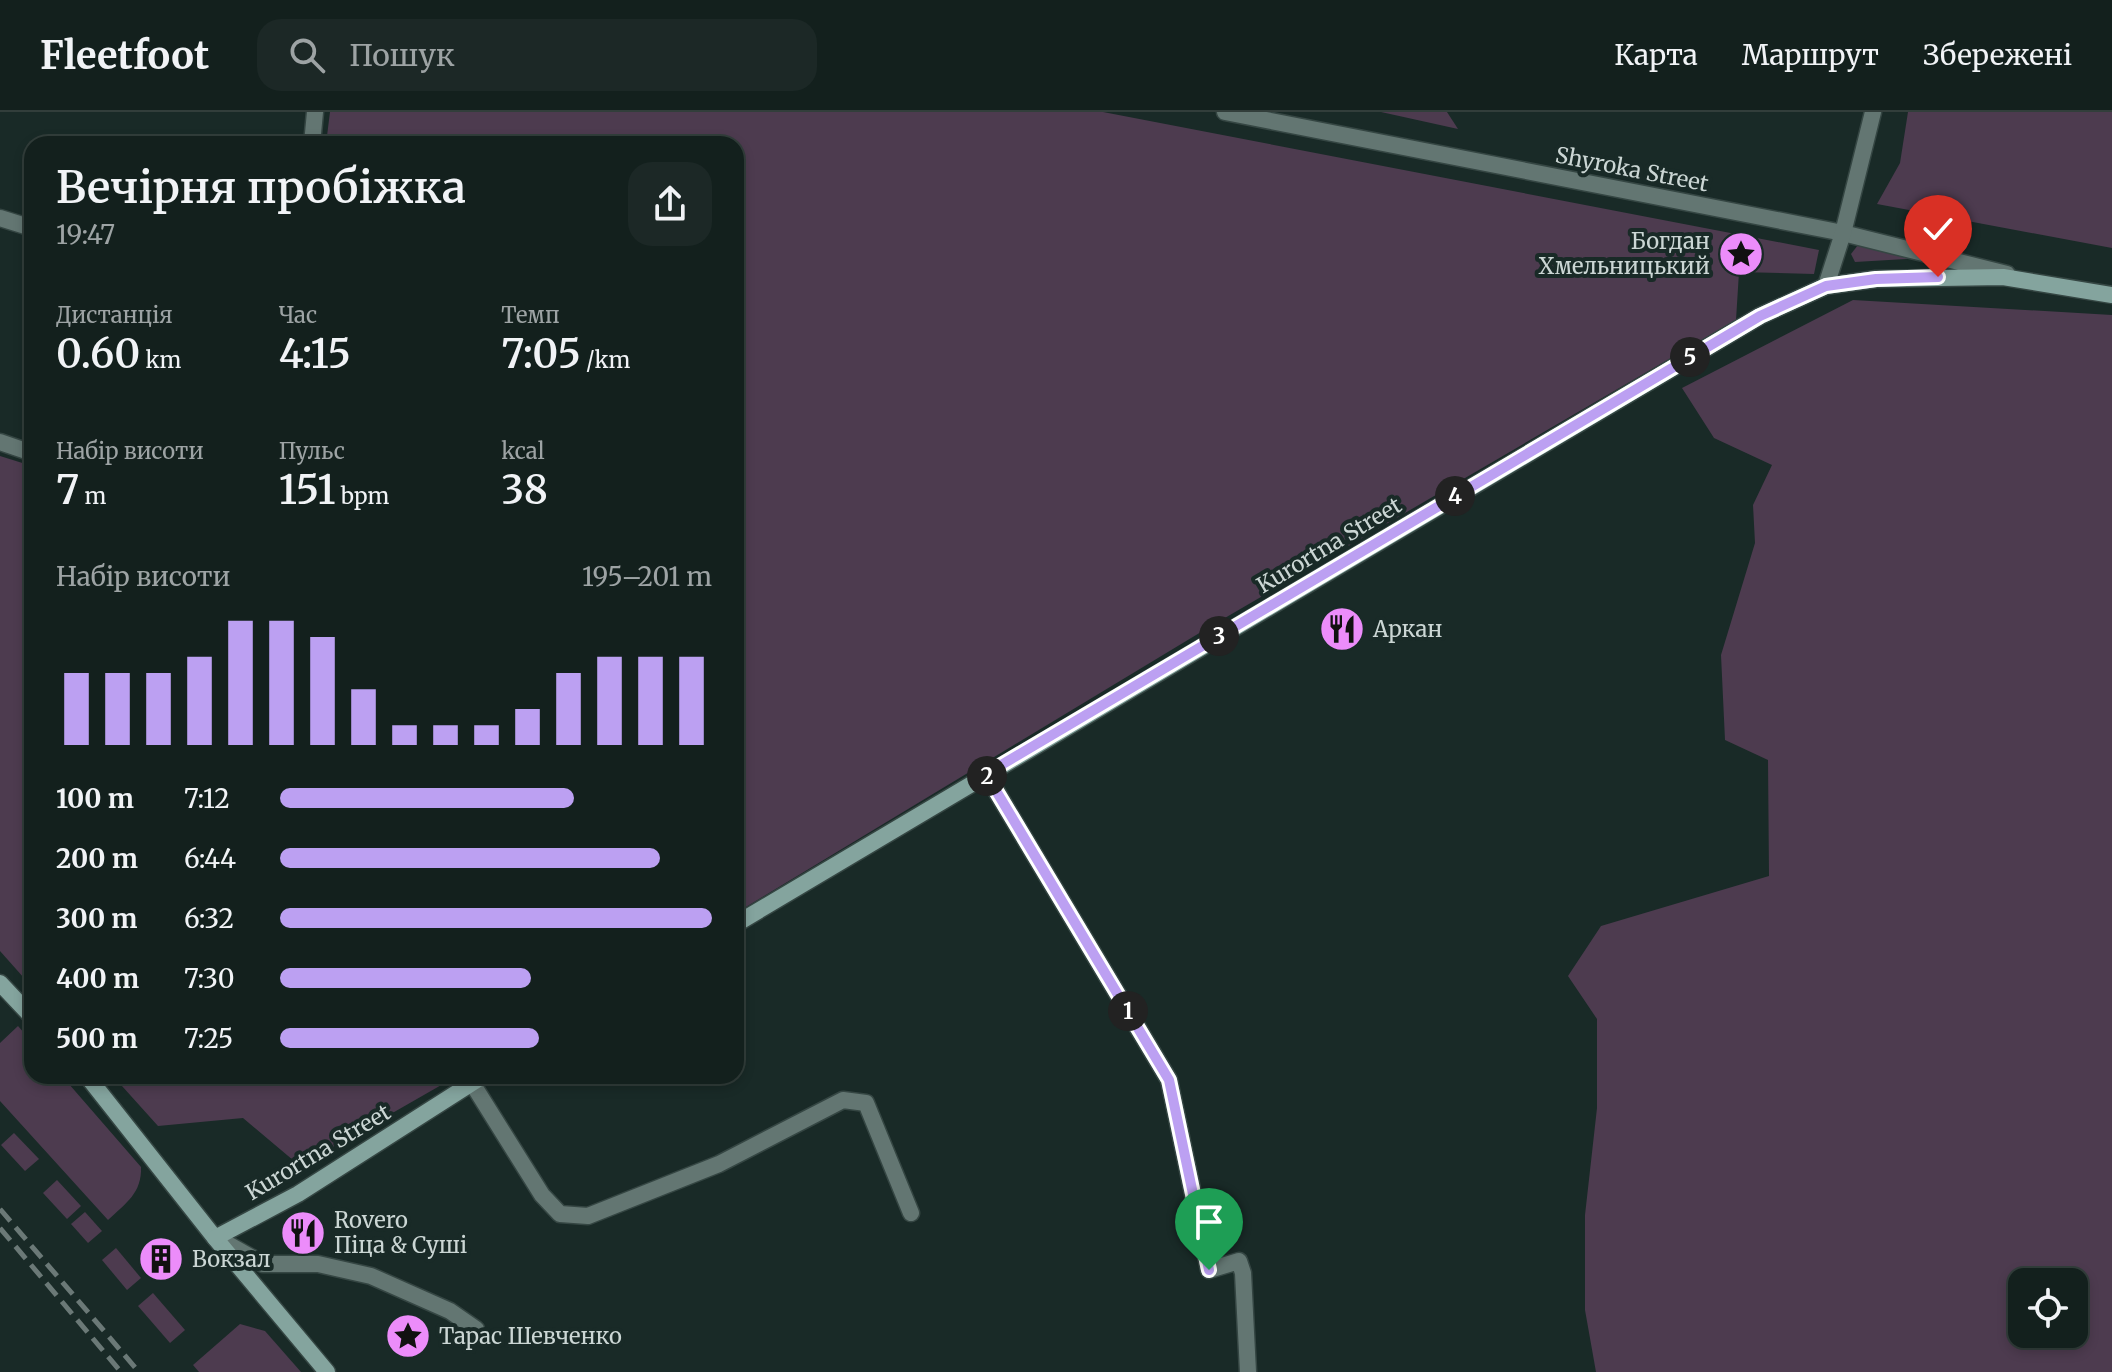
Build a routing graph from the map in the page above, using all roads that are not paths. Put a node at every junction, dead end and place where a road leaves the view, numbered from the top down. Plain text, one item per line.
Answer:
1 (315, 112) edge
2 (1225, 112) edge
3 (1873, 112) edge
4 (313, 136) edge
5 (0, 218) edge
6 (24, 226) edge
7 (1843, 233) junction
8 (2029, 280) junction
9 (1826, 286) junction
10 (2112, 295) edge
11 (0, 442) edge
12 (24, 450) edge
13 (986, 774) junction
14 (744, 919) edge
15 (0, 983) edge
16 (24, 1008) edge
17 (93, 1084) edge
18 (470, 1084) edge
19 (481, 1084) edge
20 (911, 1213) dead end
21 (215, 1238) junction
22 (476, 1329) dead end
23 (327, 1372) edge
24 (1248, 1372) edge

1 - 4 street
2 - 7 street, Shyroka Street
3 - 7 street
5 - 6 street
7 - 8 street, Shyroka Street
7 - 9 street
8 - 9 main road, Kurortna Street
8 - 10 main road, Kurortna Street
9 - 13 main road, Kurortna Street
11 - 12 street
13 - 14 main road, Kurortna Street
13 - 24 street
15 - 16 main road
17 - 21 main road
18 - 21 main road, Kurortna Street
19 - 20 street
21 - 22 street
21 - 23 main road

